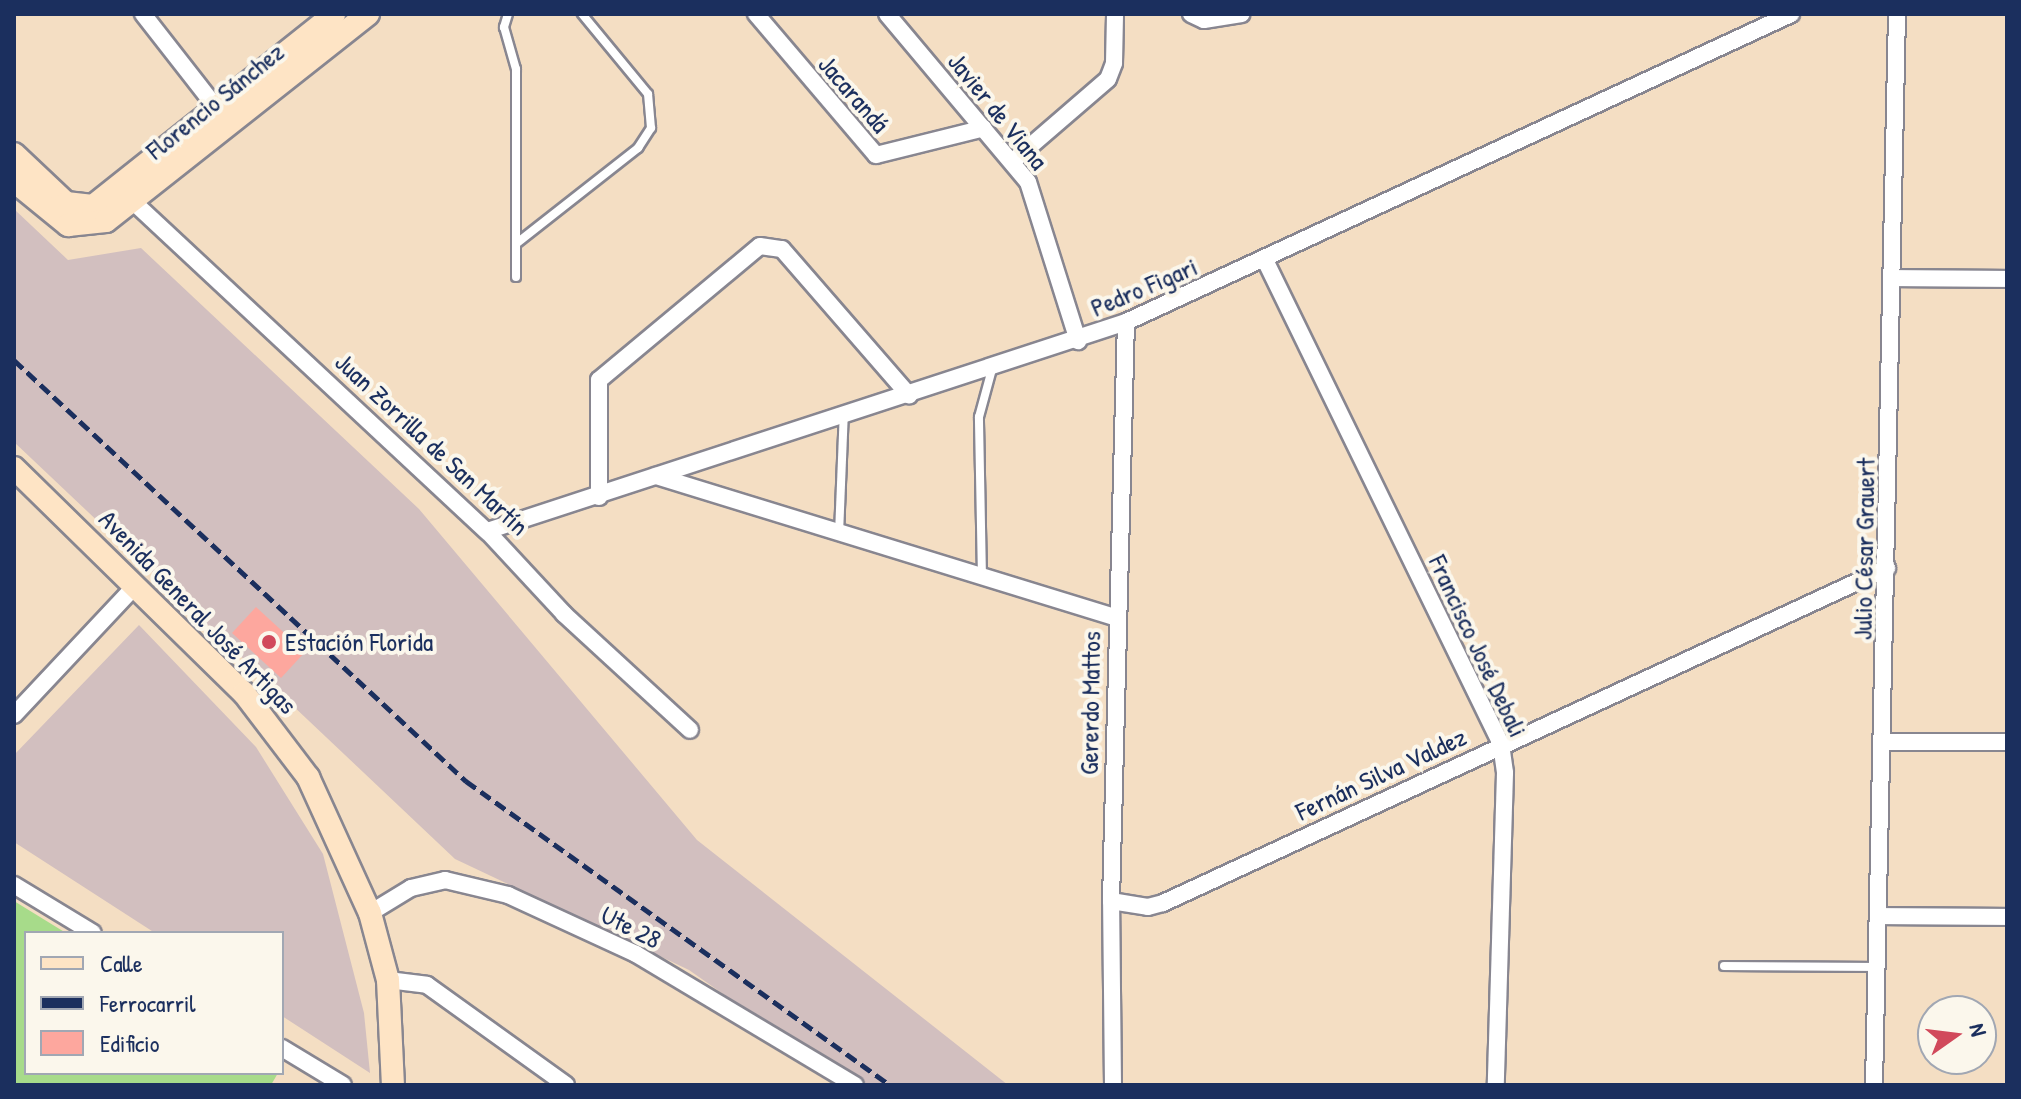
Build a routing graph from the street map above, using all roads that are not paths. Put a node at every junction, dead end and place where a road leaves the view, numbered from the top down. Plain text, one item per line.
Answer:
1 (143, 14) edge
2 (334, 14) edge
3 (368, 14) edge
4 (508, 14) edge
5 (582, 14) edge
6 (756, 14) edge
7 (887, 14) edge
8 (1115, 14) edge
9 (1191, 14) edge
10 (1242, 14) edge
11 (1791, 14) edge
12 (1897, 14) edge
13 (223, 117) junction
14 (984, 128) junction
15 (14, 154) edge
16 (1013, 161) junction
17 (14, 181) edge
18 (127, 196) junction
19 (517, 243) junction
20 (1265, 260) junction
21 (516, 277) dead end
22 (1893, 278) junction
23 (2007, 279) edge
24 (1126, 322) junction
25 (1078, 341) junction
26 (992, 369) junction
27 (909, 395) junction
28 (844, 412) junction
29 (14, 468) edge
30 (656, 476) junction
31 (599, 497) junction
32 (487, 531) junction
33 (839, 534) junction
34 (1887, 568) junction
35 (982, 578) junction
36 (136, 585) junction
37 (1115, 617) junction
38 (14, 715) edge
39 (690, 730) dead end
40 (1886, 742) junction
41 (2007, 742) edge
42 (1501, 744) junction
43 (14, 885) edge
44 (1111, 901) junction
45 (370, 913) junction
46 (1879, 916) junction
47 (2007, 917) edge
48 (90, 931) edge
49 (1724, 966) dead end
50 (1878, 967) junction
51 (388, 980) junction
52 (284, 1049) edge
53 (343, 1085) edge
54 (393, 1085) edge
55 (566, 1085) edge
56 (855, 1085) edge
57 (1113, 1085) edge
58 (1496, 1085) edge
59 (1874, 1085) edge

1 - 13 street
2 - 13 street, Florencio Sánchez
3 - 13 street, Florencio Sánchez
4 - 19 lane
5 - 19 lane
6 - 14 street, Jacarandá
7 - 14 street, Javier de Viana
8 - 16 street
9 - 10 street
11 - 20 street, Pedro Figari
12 - 22 street, Julio César Grauert
13 - 18 street, Florencio Sánchez
14 - 16 street, Javier de Viana
15 - 18 street
16 - 25 street, Javier de Viana
17 - 18 street
18 - 32 street, Juan Zorrilla de San Martín
19 - 21 lane
20 - 24 street, Pedro Figari
20 - 42 street, Francisco José Debali
22 - 23 street
22 - 34 street, Julio César Grauert
24 - 25 street, Pedro Figari
24 - 37 street, Gererdo Mattos
25 - 26 street, Pedro Figari
26 - 27 street, Pedro Figari
26 - 35 lane
27 - 28 street, Pedro Figari
27 - 31 street
28 - 30 street, Pedro Figari
28 - 33 lane
29 - 36 street, Avenida General José Artigas
30 - 31 street, Pedro Figari
30 - 33 street
31 - 32 street, Pedro Figari
32 - 39 street, Juan Zorrilla de San Martín
33 - 35 street
34 - 40 street, Julio César Grauert
34 - 42 street, Fernán Silva Valdez
35 - 37 street
36 - 38 street
36 - 45 street, Avenida General José Artigas
37 - 44 street, Gererdo Mattos
40 - 41 street
40 - 46 street, Julio César Grauert
42 - 44 street, Fernán Silva Valdez
42 - 58 street, Francisco José Debali
43 - 48 street
44 - 57 street, Gererdo Mattos
45 - 51 street, Avenida General José Artigas
45 - 56 street, Ute 28
46 - 47 street
46 - 50 street, Julio César Grauert
49 - 50 lane
50 - 59 street, Julio César Grauert
51 - 54 street, Avenida General José Artigas
51 - 55 street
52 - 53 street

